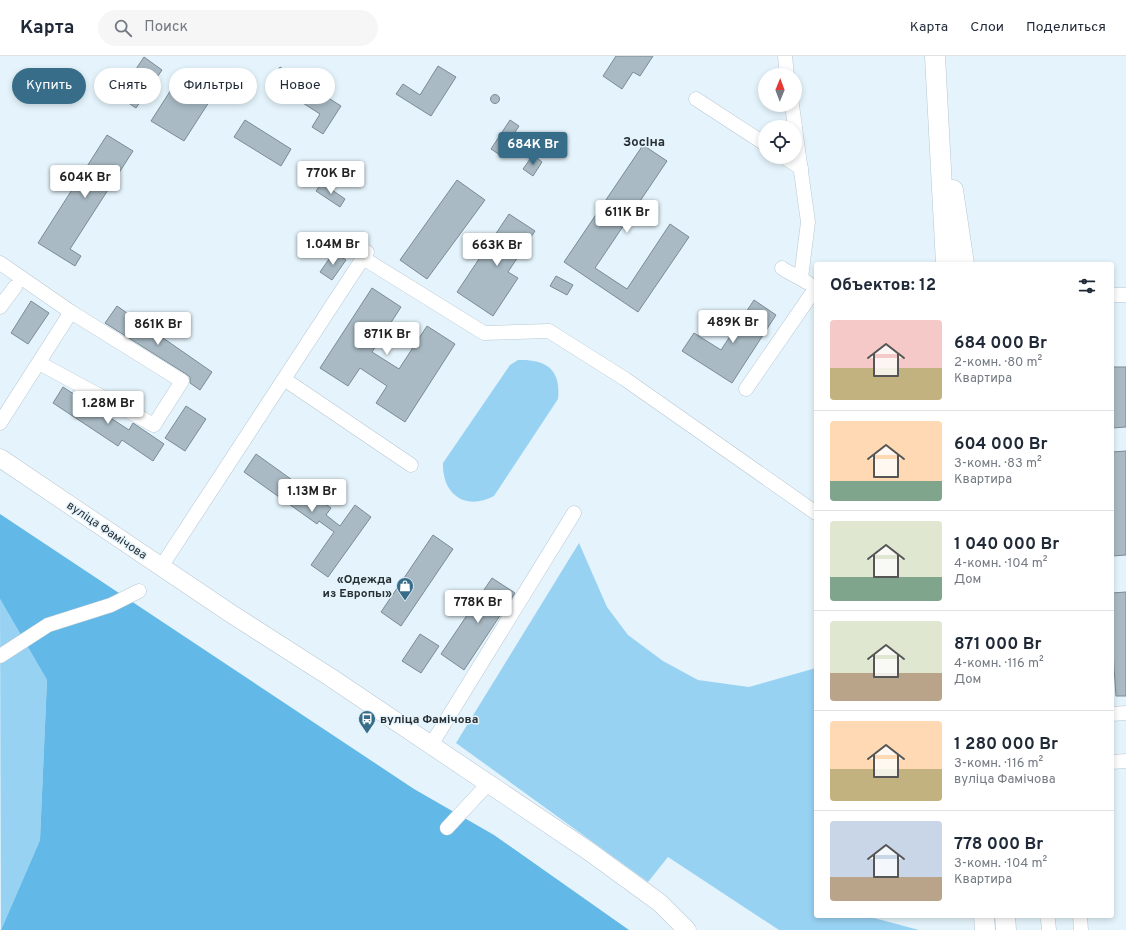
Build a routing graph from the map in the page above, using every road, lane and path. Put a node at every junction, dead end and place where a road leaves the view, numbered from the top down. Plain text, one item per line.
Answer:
1 (785, 56) edge
2 (935, 56) edge
3 (787, 68) edge
4 (696, 99) dead end
5 (939, 125) junction
6 (758, 139) edge
7 (795, 164) edge
8 (800, 164) edge
9 (801, 168) junction
10 (946, 262) edge
11 (964, 262) edge
12 (0, 263) edge
13 (782, 268) dead end
14 (801, 278) junction
15 (15, 287) dead end
16 (814, 288) edge
17 (814, 290) edge
18 (1114, 295) edge
19 (1126, 295) edge
20 (0, 307) edge
21 (71, 312) junction
22 (39, 363) junction
23 (284, 379) junction
24 (746, 389) dead end
25 (0, 423) edge
26 (0, 458) edge
27 (411, 465) dead end
28 (814, 512) edge
29 (574, 513) dead end
30 (161, 567) junction
31 (139, 591) dead end
32 (0, 656) edge
33 (1126, 713) edge
34 (1114, 714) edge
35 (431, 745) junction
36 (1126, 761) edge
37 (1114, 762) edge
38 (488, 784) junction
39 (447, 828) dead end
40 (1005, 918) edge
41 (1080, 918) edge
42 (687, 930) edge
43 (1006, 930) edge
44 (1081, 930) edge

1 - 3 street
2 - 5 highway
4 - 6 street
5 - 10 highway
5 - 11 highway
7 - 9 street
8 - 9 street
9 - 14 street
12 - 21 street
13 - 14 street
14 - 16 street
15 - 20 street
17 - 24 street
18 - 19 street
21 - 22 street
21 - 22 street
22 - 25 street
23 - 27 street
23 - 28 street
23 - 30 street
26 - 30 main road, вуліца Фамічова
29 - 35 street
30 - 35 main road, вуліца Фамічова
31 - 32 street
33 - 34 street
35 - 38 main road, вуліца Фамічова
36 - 37 street
38 - 39 street
38 - 42 main road, вуліца Фамічова
40 - 43 highway
41 - 44 street

